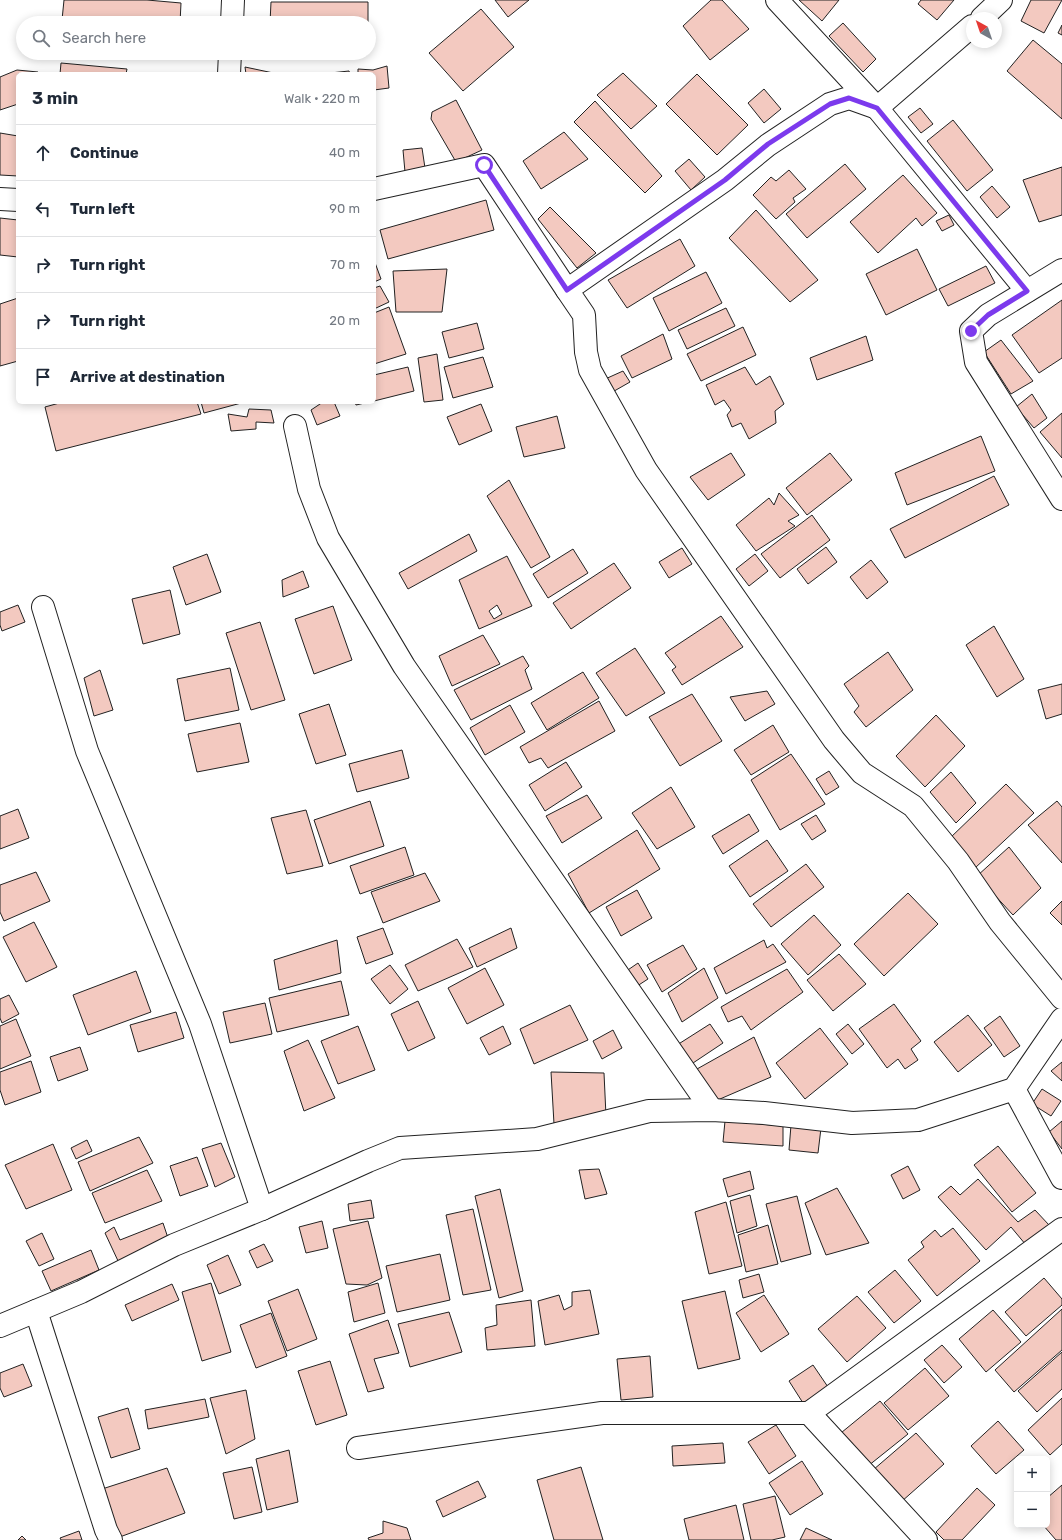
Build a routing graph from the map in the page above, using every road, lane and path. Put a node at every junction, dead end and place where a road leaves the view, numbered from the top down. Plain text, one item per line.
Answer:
1 (233, 0) edge
2 (777, 0) edge
3 (1001, 0) edge
4 (988, 12) edge
5 (232, 16) edge
6 (966, 31) edge
7 (229, 60) edge
8 (228, 72) edge
9 (877, 108) junction
10 (376, 189) edge
11 (0, 199) edge
12 (16, 200) edge
13 (1062, 270) edge
14 (567, 290) junction
15 (1027, 291) junction
16 (295, 426) dead end
17 (1062, 499) edge
18 (43, 607) dead end
19 (1062, 998) edge
20 (1062, 1019) edge
21 (1014, 1089) junction
22 (712, 1110) junction
23 (1062, 1178) edge
24 (262, 1209) junction
25 (1062, 1229) edge
26 (36, 1311) junction
27 (0, 1326) edge
28 (809, 1413) junction
29 (358, 1448) dead end
30 (112, 1540) edge
31 (926, 1540) edge

1 - 5 street
2 - 9 street
3 - 4 street
6 - 9 street
7 - 8 street
9 - 14 street
9 - 15 street
10 - 14 street
11 - 12 street
13 - 15 street
14 - 19 street
15 - 17 street
16 - 22 street
18 - 24 street
20 - 21 street
21 - 22 street
21 - 23 street
22 - 24 street
24 - 26 street
25 - 28 street
26 - 27 street
26 - 30 street
28 - 29 street
28 - 31 street

